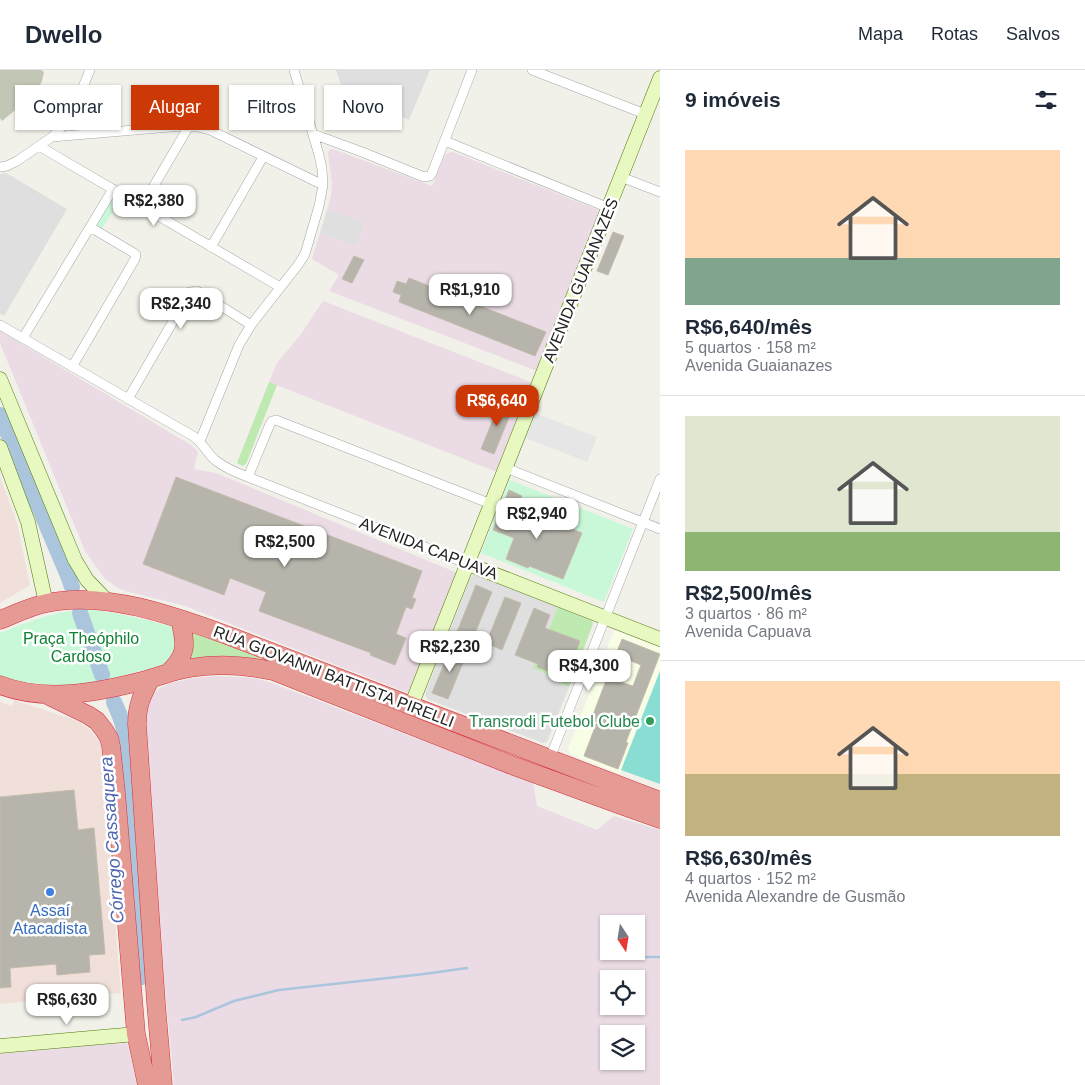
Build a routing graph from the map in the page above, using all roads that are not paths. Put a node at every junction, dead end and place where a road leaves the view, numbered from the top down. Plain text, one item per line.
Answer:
1 (90, 70) edge
2 (294, 70) edge
3 (472, 70) edge
4 (532, 70) edge
5 (660, 78) edge
6 (645, 114) junction
7 (131, 130) edge
8 (186, 130) edge
9 (210, 130) edge
10 (313, 134) junction
11 (52, 137) junction
12 (445, 141) junction
13 (39, 146) junction
14 (263, 157) junction
15 (0, 167) edge
16 (621, 177) junction
17 (323, 185) junction
18 (113, 189) junction
19 (660, 192) edge
20 (142, 206) junction
21 (609, 208) junction
22 (90, 227) junction
23 (211, 247) junction
24 (280, 287) junction
25 (0, 325) edge
26 (251, 325) junction
27 (23, 338) junction
28 (72, 366) junction
29 (0, 379) edge
30 (128, 399) junction
31 (200, 441) junction
32 (0, 447) edge
33 (506, 468) junction
34 (248, 477) junction
35 (660, 479) edge
36 (492, 504) junction
37 (643, 522) junction
38 (660, 529) edge
39 (468, 564) junction
40 (108, 602) junction
41 (46, 603) junction
42 (605, 617) junction
43 (180, 619) junction
44 (0, 620) edge
45 (660, 639) edge
46 (159, 676) junction
47 (0, 685) edge
48 (41, 693) junction
49 (411, 706) junction
50 (550, 758) junction
51 (660, 802) edge
52 (660, 819) edge
53 (136, 1034) junction
54 (0, 1046) edge
55 (147, 1085) edge
56 (163, 1085) edge

1 - 11 street
2 - 10 street
3 - 12 street
4 - 6 street
5 - 6 main road, AVENIDA GUAIANAZES
6 - 16 main road, AVENIDA GUAIANAZES
7 - 11 street
8 - 20 street
9 - 14 street
10 - 12 street
10 - 17 street
11 - 13 street
12 - 21 street
13 - 15 street
13 - 18 street
14 - 17 street
14 - 23 street
16 - 19 street
16 - 21 main road, AVENIDA GUAIANAZES
17 - 24 street
18 - 20 street
18 - 22 street
20 - 23 street
21 - 33 main road, AVENIDA GUAIANAZES
22 - 27 street
22 - 28 street
23 - 24 street
24 - 26 street
25 - 27 street, AVENIDA CAPUAVA
26 - 30 street
26 - 31 street
27 - 28 street, AVENIDA CAPUAVA
28 - 30 street, AVENIDA CAPUAVA
29 - 40 main road
30 - 31 street, AVENIDA CAPUAVA
31 - 34 street, AVENIDA CAPUAVA
32 - 41 main road
33 - 36 main road, AVENIDA GUAIANAZES
33 - 37 street
34 - 36 street
34 - 39 street, AVENIDA CAPUAVA
35 - 37 street
36 - 39 main road, AVENIDA GUAIANAZES
37 - 38 street
37 - 42 street
39 - 42 main road, AVENIDA CAPUAVA
39 - 49 main road, AVENIDA GUAIANAZES
40 - 41 highway, RUA GIOVANNI BATTISTA PIRELLI
40 - 43 highway, RUA GIOVANNI BATTISTA PIRELLI
41 - 44 highway, RUA GIOVANNI BATTISTA PIRELLI
42 - 45 main road, AVENIDA CAPUAVA
42 - 50 street
43 - 46 highway
43 - 49 highway, RUA GIOVANNI BATTISTA PIRELLI
46 - 48 highway, RUA GIOVANNI BATTISTA PIRELLI
46 - 52 highway, RUA GIOVANNI BATTISTA PIRELLI
46 - 56 highway
47 - 48 highway, RUA GIOVANNI BATTISTA PIRELLI
48 - 53 highway
49 - 50 highway, RUA GIOVANNI BATTISTA PIRELLI
50 - 51 highway, RUA GIOVANNI BATTISTA PIRELLI
53 - 54 main road
53 - 55 highway

